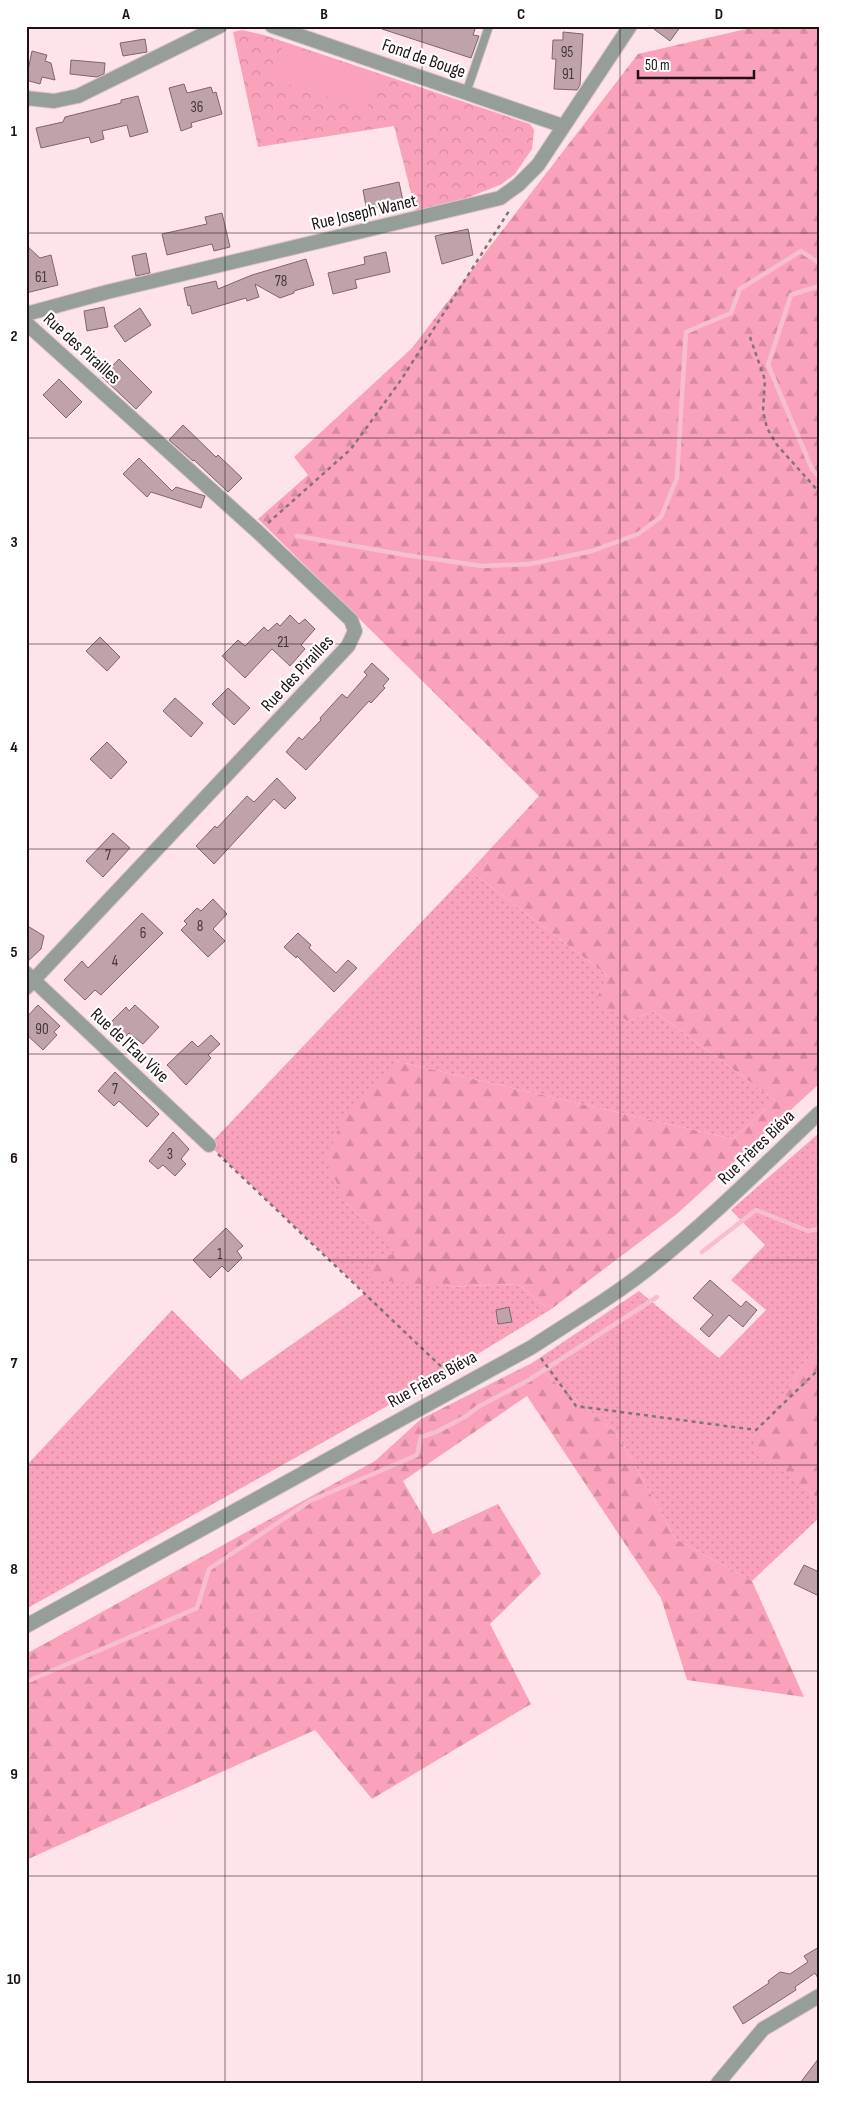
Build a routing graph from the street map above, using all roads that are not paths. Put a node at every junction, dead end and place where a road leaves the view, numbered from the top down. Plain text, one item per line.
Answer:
1 (220, 26) edge
2 (489, 26) edge
3 (630, 26) edge
4 (276, 28) edge
5 (466, 92) junction
6 (26, 98) edge
7 (563, 126) junction
8 (26, 314) edge
9 (26, 323) edge
10 (29, 980) edge
11 (819, 1113) edge
12 (208, 1145) road end
13 (26, 1626) edge
14 (819, 1996) edge
15 (718, 2083) edge

1 - 6 street
2 - 5 lane
3 - 7 street, Rue Joseph Wanet
4 - 5 street, Fond de Bouge
5 - 7 street, Fond de Bouge
7 - 8 street, Rue Joseph Wanet
9 - 10 street, Rue des Pirailles
10 - 12 street, Rue de l'Eau Vive
11 - 13 street, Rue Frères Biéva
14 - 15 street

